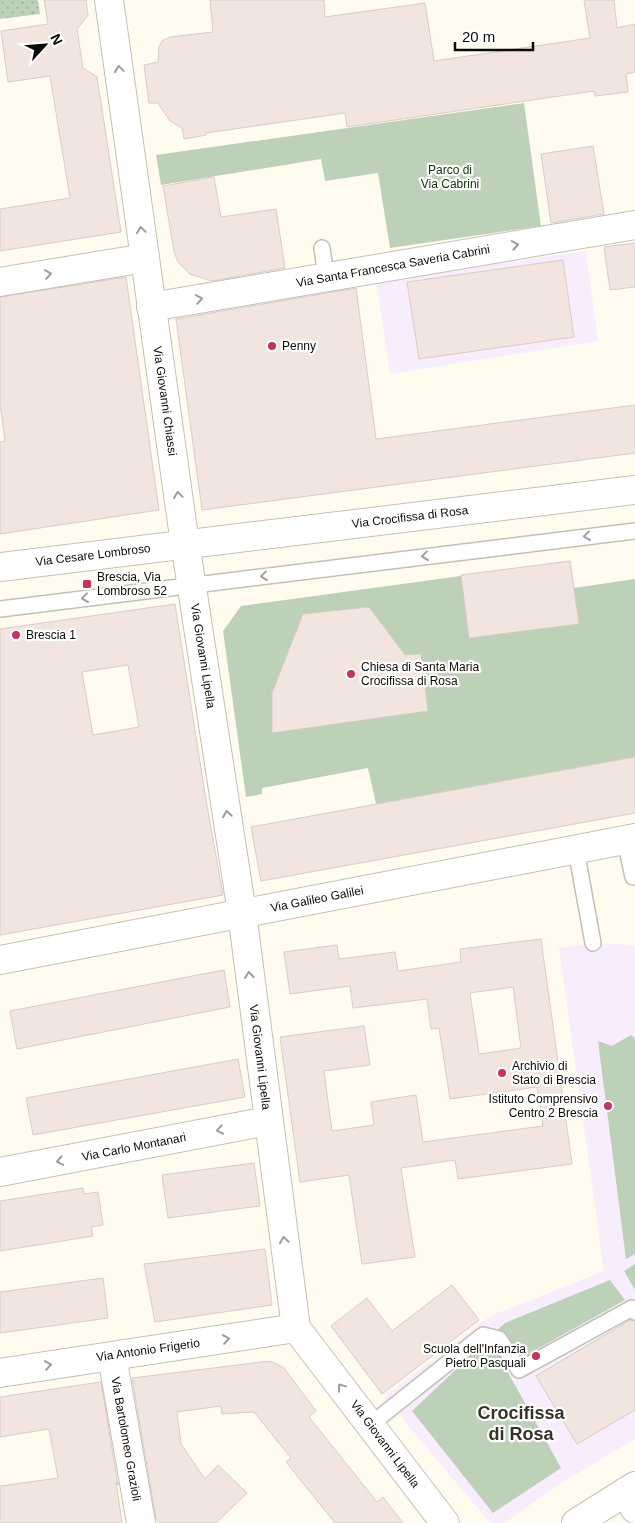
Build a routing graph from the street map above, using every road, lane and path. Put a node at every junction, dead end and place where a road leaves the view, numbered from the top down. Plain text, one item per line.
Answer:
1 (109, 0) edge
2 (635, 225) edge
3 (322, 248) dead end
4 (145, 258) junction
5 (326, 277) junction
6 (0, 282) edge
7 (151, 307) junction
8 (635, 490) edge
9 (635, 531) edge
10 (185, 543) junction
11 (0, 567) edge
12 (192, 584) junction
13 (0, 609) edge
14 (630, 839) edge
15 (576, 850) junction
16 (633, 877) dead end
17 (242, 913) junction
18 (593, 944) dead end
19 (0, 960) edge
20 (268, 1121) junction
21 (0, 1172) edge
22 (635, 1312) edge
23 (296, 1328) junction
24 (112, 1356) junction
25 (0, 1373) edge
26 (370, 1425) junction
27 (632, 1496) edge
28 (141, 1523) edge
29 (445, 1523) edge
30 (576, 1523) edge

4 -> 1 street, Via Giovanni Chiassi
5 -> 2 street, Via Santa Francesca Saveria Cabrini
3 - 5 lane
6 -> 4 street
4 - 7 street, Via Giovanni Chiassi
7 -> 5 street, Via Santa Francesca Saveria Cabrini
10 -> 7 street, Via Giovanni Chiassi
8 - 10 street, Via Crocifissa di Rosa
9 -> 12 lane
10 - 11 street, Via Cesare Lombroso
10 - 12 street, Via Giovanni Lipella
12 -> 13 lane
17 -> 12 street, Via Giovanni Lipella
14 - 15 street, Via Galileo Galilei
14 - 16 lane
15 - 17 street, Via Galileo Galilei
15 - 18 lane
17 - 19 street, Via Galileo Galilei
20 -> 17 street, Via Giovanni Lipella
20 -> 21 street, Via Carlo Montanari
23 -> 20 street, Via Giovanni Lipella
22 - 26 lane
24 -> 23 street, Via Antonio Frigerio
26 -> 23 street, Via Giovanni Lipella
25 -> 24 street, Via Antonio Frigerio
24 - 28 street, Via Bartolomeo Grazioli
26 - 29 street, Via Giovanni Lipella
27 - 30 street

